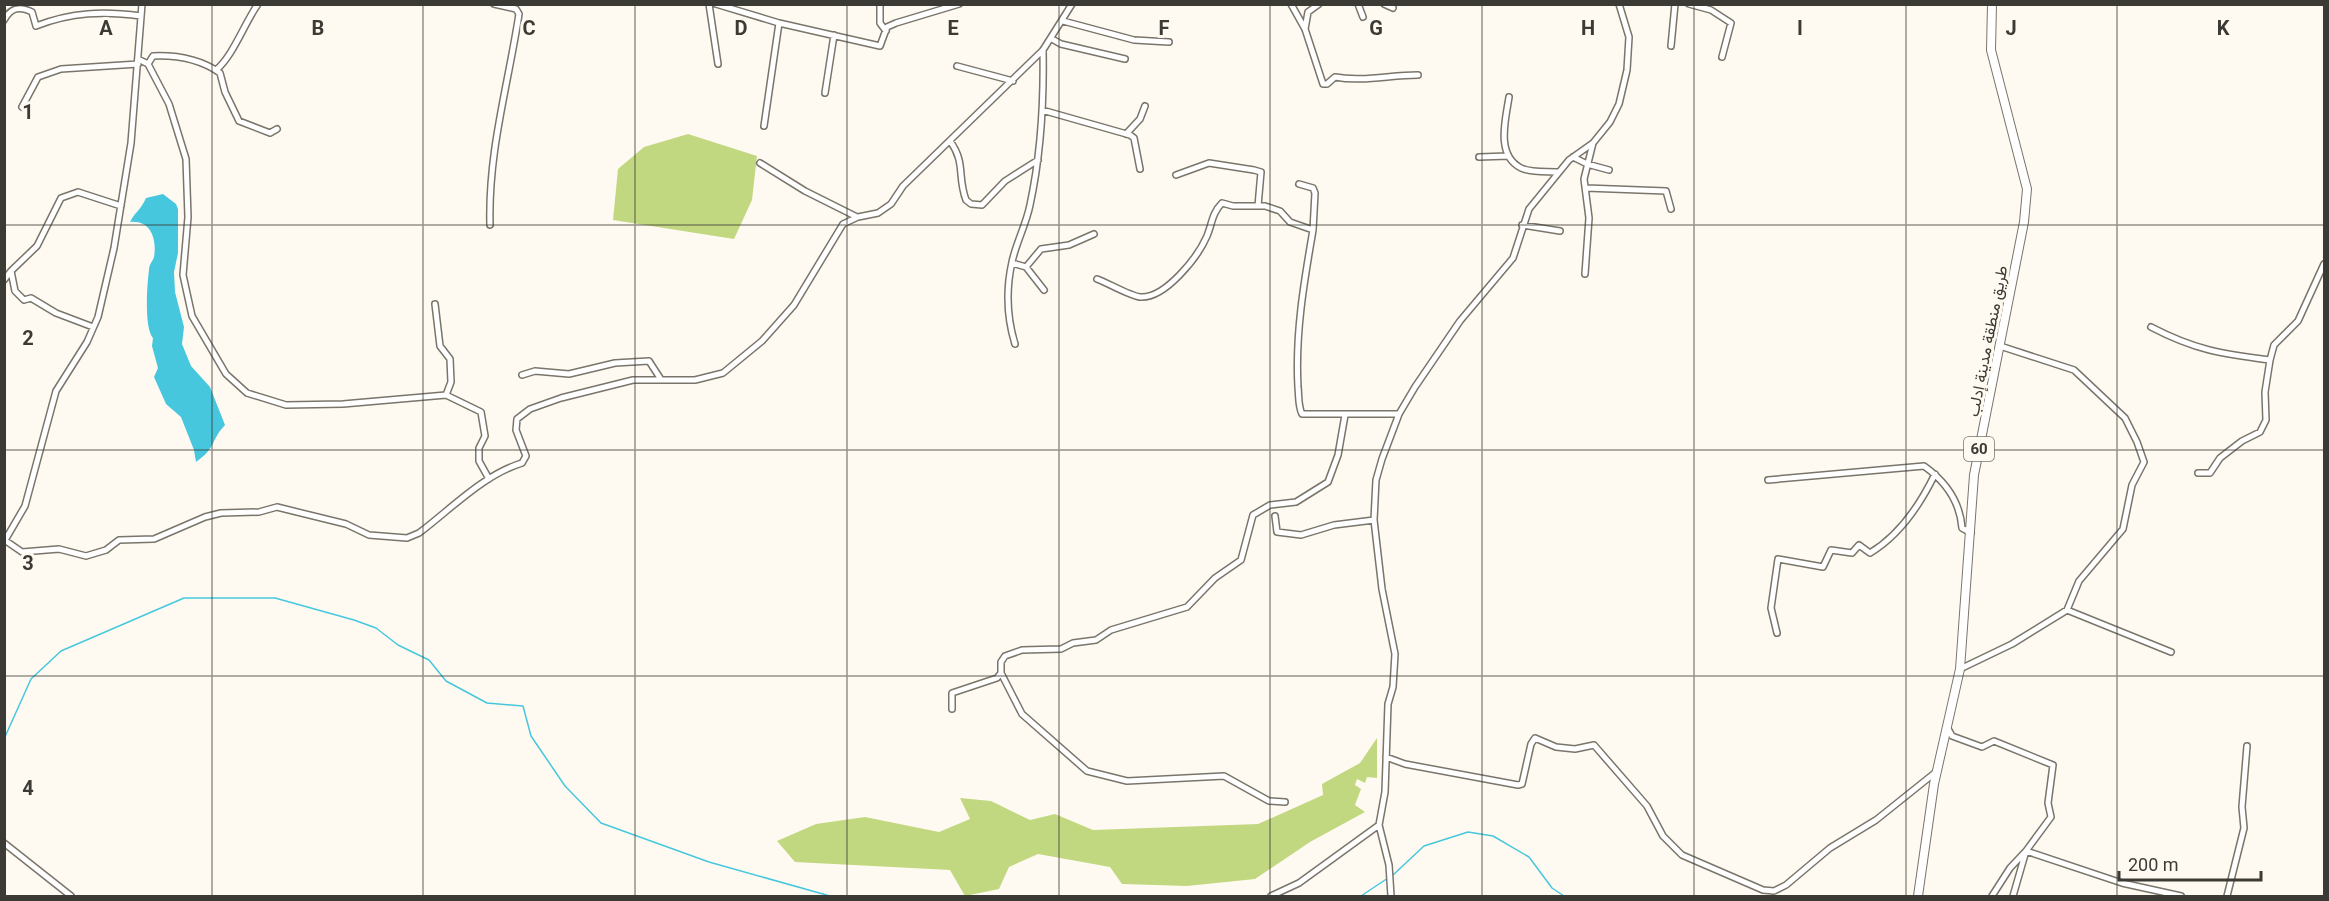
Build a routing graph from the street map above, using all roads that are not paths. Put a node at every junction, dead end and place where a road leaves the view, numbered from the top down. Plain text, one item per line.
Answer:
1 (142, 4) edge
2 (258, 4) edge
3 (494, 4) edge
4 (709, 4) edge
5 (716, 4) edge
6 (880, 4) edge
7 (959, 4) edge
8 (1072, 4) edge
9 (1291, 4) edge
10 (1319, 4) edge
11 (1358, 4) edge
12 (1384, 4) edge
13 (1619, 4) edge
14 (1675, 4) edge
15 (1689, 4) edge
16 (1992, 5) edge
17 (1393, 8) dead end
18 (141, 16) junction
19 (1363, 17) dead end
20 (4, 20) edge
21 (1063, 21) junction
22 (779, 23) junction
23 (1305, 29) junction
24 (886, 31) junction
25 (834, 35) junction
26 (1052, 39) junction
27 (1169, 42) dead end
28 (1671, 46) dead end
29 (1044, 50) junction
30 (1722, 57) dead end
31 (1125, 59) dead end
32 (138, 62) junction
33 (148, 64) junction
34 (718, 64) dead end
35 (957, 66) dead end
36 (216, 70) junction
37 (1418, 75) dead end
38 (1013, 81) junction
39 (825, 93) dead end
40 (1509, 97) dead end
41 (1145, 106) dead end
42 (22, 107) dead end
43 (1042, 110) junction
44 (764, 126) dead end
45 (277, 129) dead end
46 (1126, 134) junction
47 (950, 141) junction
48 (1593, 142) junction
49 (1479, 156) dead end
50 (1508, 156) junction
51 (1573, 157) junction
52 (1038, 160) junction
53 (760, 163) dead end
54 (1587, 165) junction
55 (1140, 169) dead end
56 (1609, 170) dead end
57 (1559, 172) junction
58 (1176, 175) dead end
59 (1299, 184) dead end
60 (1586, 188) junction
61 (121, 206) junction
62 (1258, 206) junction
63 (1671, 209) dead end
64 (857, 217) junction
65 (490, 225) dead end
66 (1522, 225) junction
67 (1313, 230) junction
68 (1560, 231) dead end
69 (1094, 234) dead end
70 (1012, 263) junction
71 (2325, 264) edge
72 (1026, 267) junction
73 (11, 271) junction
74 (1585, 274) dead end
75 (1097, 279) dead end
76 (4, 280) edge
77 (1044, 290) dead end
78 (435, 304) dead end
79 (93, 327) junction
80 (2151, 327) dead end
81 (1015, 344) dead end
82 (2000, 346) junction
83 (2270, 360) junction
84 (522, 375) dead end
85 (660, 378) junction
86 (446, 395) junction
87 (1399, 414) junction
88 (1345, 415) junction
89 (2198, 473) dead end
90 (1935, 474) junction
91 (489, 479) junction
92 (1768, 480) dead end
93 (1275, 516) dead end
94 (1374, 520) junction
95 (1971, 533) junction
96 (5, 541) edge
97 (2067, 610) junction
98 (1777, 633) dead end
99 (2171, 652) dead end
100 (1960, 669) junction
101 (1001, 673) junction
102 (952, 709) dead end
103 (1947, 727) junction
104 (2247, 746) dead end
105 (1386, 757) junction
106 (1937, 771) junction
107 (1285, 802) dead end
108 (1379, 825) junction
109 (4, 843) edge
110 (2026, 851) junction
111 (71, 897) edge
112 (1271, 897) edge
113 (1391, 897) edge
114 (1918, 897) edge
115 (1992, 897) edge
116 (2013, 897) edge
117 (2181, 897) edge
118 (2228, 897) edge

1 - 18 street
2 - 36 street
3 - 65 street
4 - 34 street
5 - 22 street
6 - 24 street
7 - 24 street
8 - 21 street
9 - 23 street
10 - 23 street
11 - 19 street
12 - 17 street
13 - 48 street
14 - 28 street
15 - 30 street
16 - 82 main road, طريق منطقة مدينة إدلب / 60
18 - 20 street
18 - 32 street
21 - 26 street
21 - 27 street
22 - 25 street
22 - 44 street
23 - 37 street
24 - 25 street
25 - 39 street
26 - 29 street
26 - 31 street
29 - 38 street
29 - 43 street
32 - 33 street
32 - 42 street
32 - 61 street
33 - 36 street
33 - 86 street
35 - 38 street
36 - 45 street
38 - 47 street
40 - 50 street
41 - 46 street
43 - 46 street
43 - 52 street
46 - 55 street
47 - 52 street
47 - 64 street
48 - 51 street
48 - 54 street
49 - 50 street
50 - 57 street
51 - 54 street
51 - 57 street
52 - 70 street
53 - 64 street
54 - 56 street
54 - 60 street
57 - 66 street
58 - 62 street
59 - 67 street
60 - 63 street
60 - 74 street
61 - 73 street
61 - 79 street
62 - 67 street
62 - 75 street
64 - 85 street
66 - 68 street
66 - 87 street
67 - 88 street
69 - 72 street
70 - 72 street
70 - 81 street
71 - 83 street
72 - 77 street
73 - 76 street
73 - 79 street
78 - 86 street
79 - 96 street
80 - 83 street
82 - 95 main road, طريق منطقة مدينة إدلب / 60
82 - 97 street
83 - 89 street
84 - 85 street
85 - 91 street
86 - 91 street
87 - 88 street
87 - 94 street
88 - 101 street
90 - 92 street
90 - 95 street
90 - 98 street
91 - 96 street
93 - 94 street
94 - 105 street
95 - 100 main road, طريق منطقة مدينة إدلب / 60
97 - 99 street
97 - 100 street
100 - 103 main road, طريق منطقة مدينة إدلب / 60
101 - 102 street
101 - 107 street
103 - 106 main road, طريق منطقة مدينة إدلب / 60
103 - 110 street
104 - 118 street
105 - 106 street
105 - 108 street
106 - 114 main road, طريق منطقة مدينة إدلب / 60
108 - 112 street
108 - 113 street
109 - 111 street
110 - 115 street
110 - 116 street
110 - 117 street

